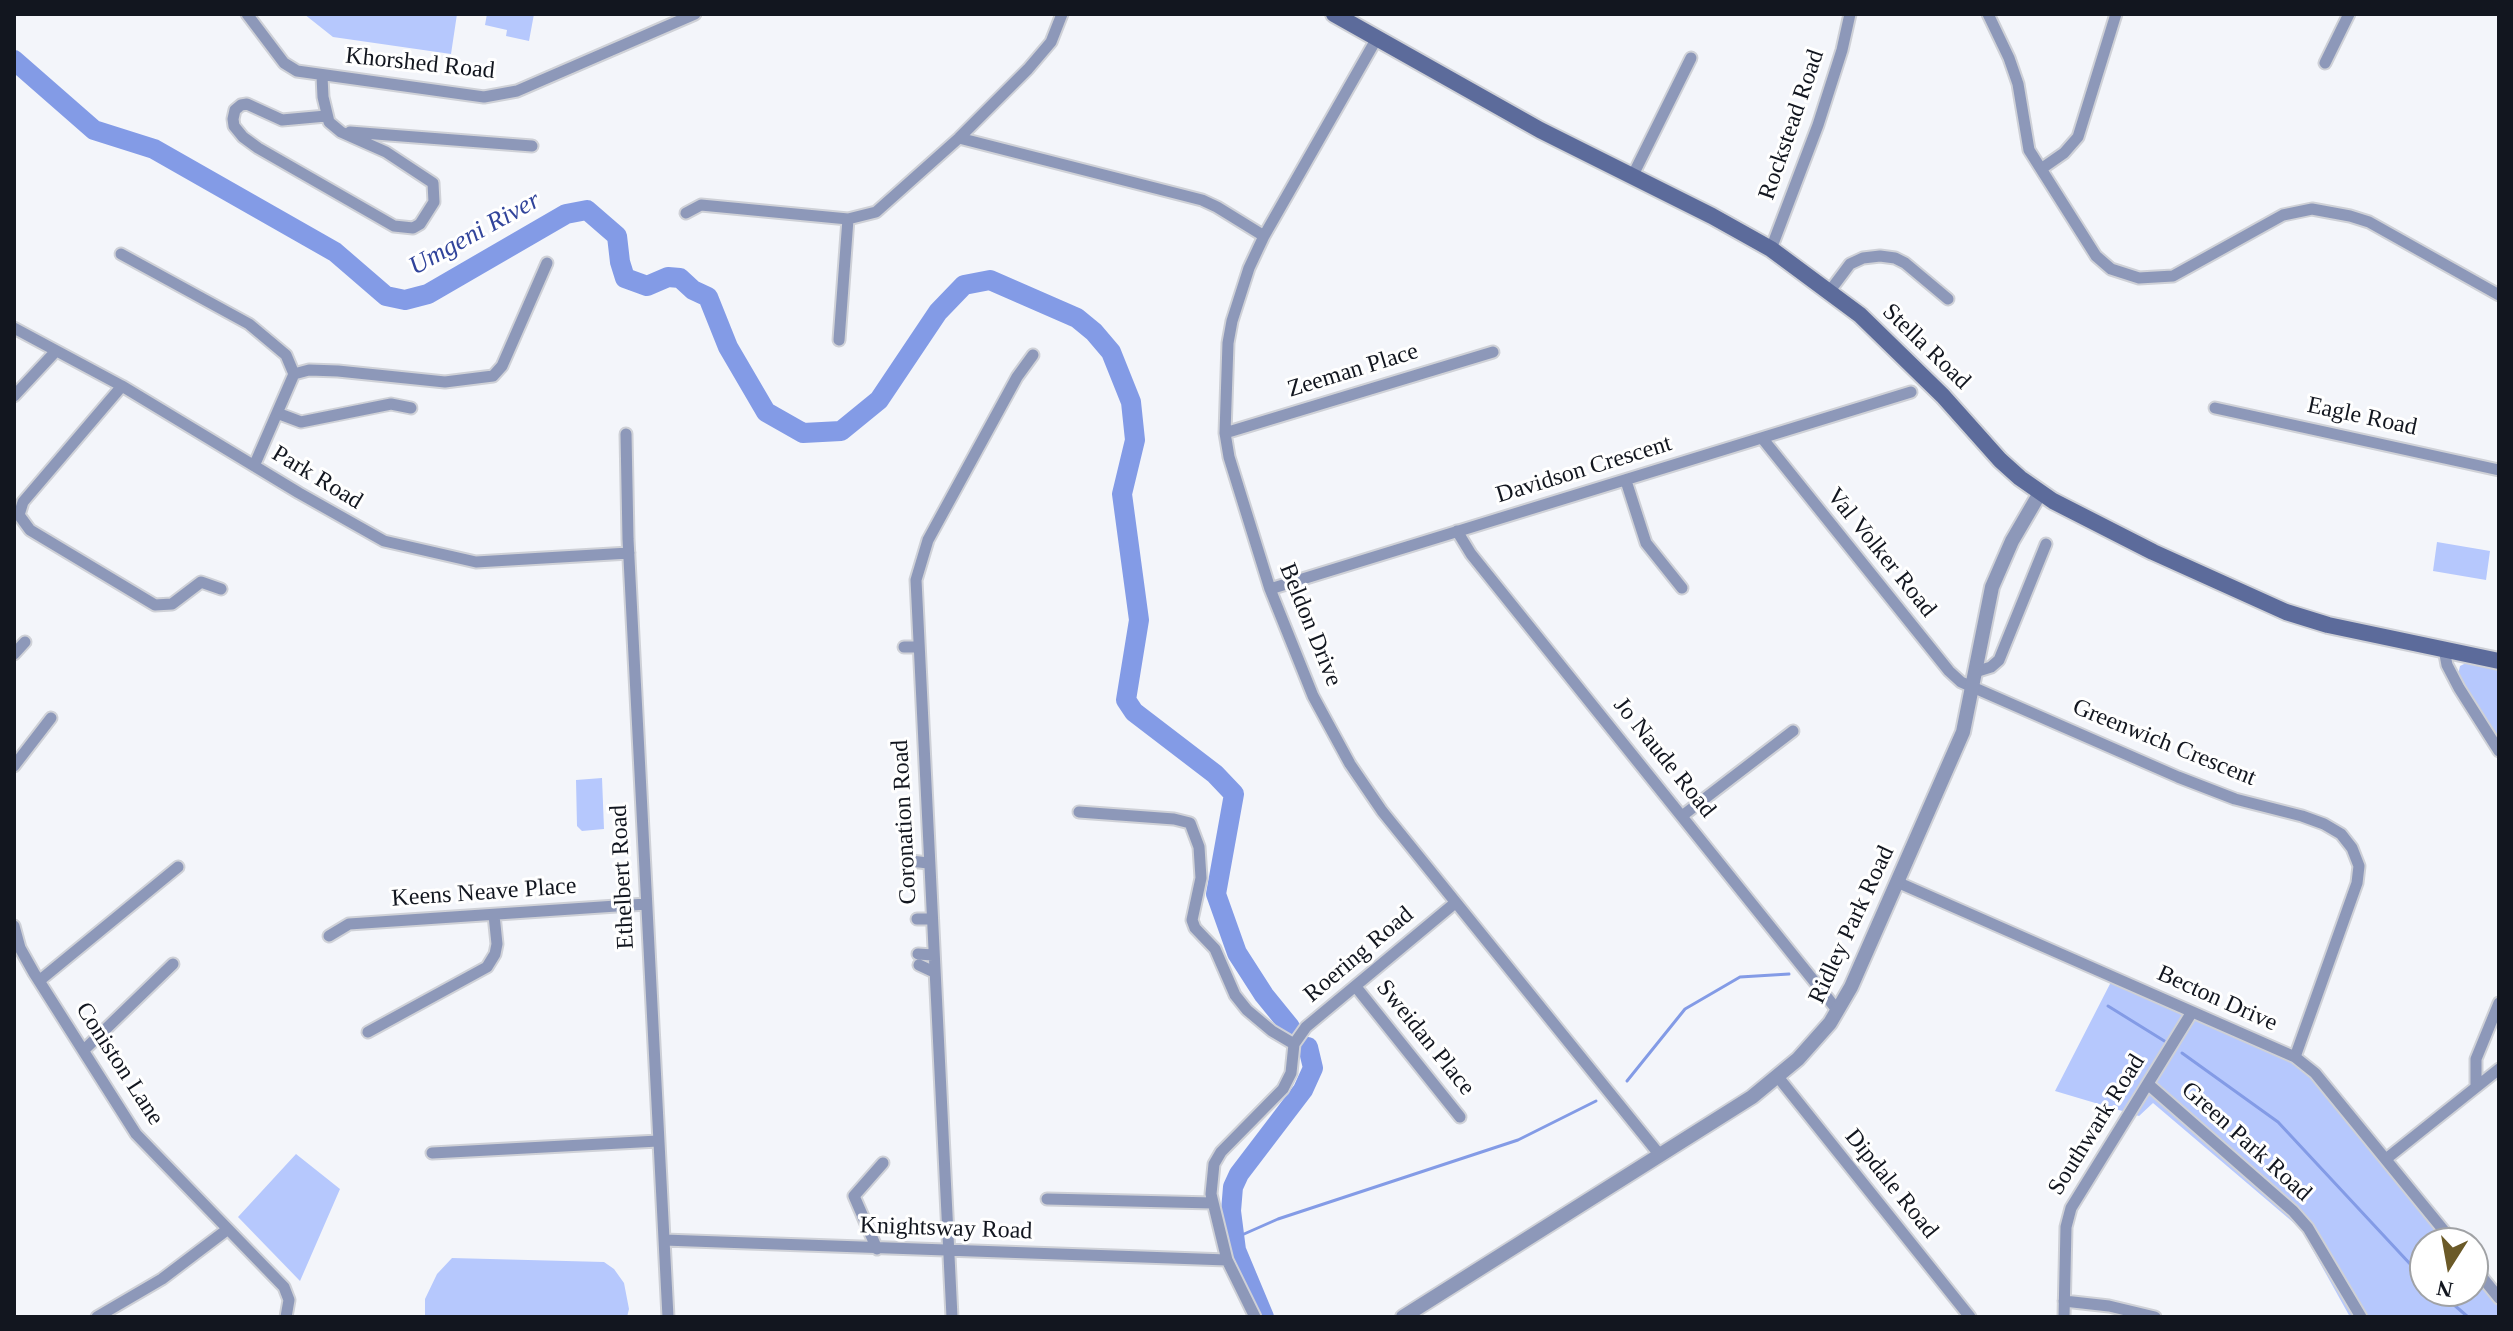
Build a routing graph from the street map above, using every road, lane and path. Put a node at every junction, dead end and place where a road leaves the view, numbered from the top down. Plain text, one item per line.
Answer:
1 (247, 14) edge
2 (695, 14) edge
3 (1062, 14) edge
4 (1334, 14) edge
5 (1850, 14) edge
6 (1988, 14) edge
7 (2116, 14) edge
8 (2349, 14) edge
9 (1377, 38) junction
10 (1691, 58) dead end
11 (2325, 63) dead end
12 (322, 76) junction
13 (326, 116) junction
14 (341, 132) junction
15 (959, 138) junction
16 (532, 146) dead end
17 (2041, 169) junction
18 (1632, 177) junction
19 (686, 213) dead end
20 (848, 219) junction
21 (1264, 236) junction
22 (1771, 249) junction
23 (121, 254) dead end
24 (547, 263) dead end
25 (1829, 292) junction
26 (2499, 295) edge
27 (1948, 299) dead end
28 (14, 328) edge
29 (839, 340) dead end
30 (56, 351) junction
31 (1493, 352) dead end
32 (1033, 355) dead end
33 (294, 374) junction
34 (122, 386) junction
35 (1911, 392) dead end
36 (14, 396) edge
37 (411, 408) dead end
38 (2215, 408) dead end
39 (277, 413) junction
40 (1225, 433) junction
41 (626, 434) dead end
42 (1762, 438) junction
43 (254, 466) junction
44 (2499, 470) edge
45 (1626, 481) junction
46 (2040, 493) junction
47 (1457, 531) junction
48 (2046, 544) dead end
49 (629, 553) junction
50 (1682, 588) dead end
51 (221, 589) dead end
52 (1270, 589) junction
53 (25, 642) dead end
54 (904, 647) dead end
55 (918, 647) junction
56 (2444, 649) junction
57 (14, 654) edge
58 (2499, 661) edge
59 (1974, 679) junction
60 (51, 718) dead end
61 (1793, 731) dead end
62 (2499, 751) edge
63 (14, 766) edge
64 (1079, 812) dead end
65 (1682, 816) junction
66 (911, 861) dead end
67 (928, 863) junction
68 (178, 867) dead end
69 (1897, 882) junction
70 (1455, 903) junction
71 (646, 904) junction
72 (494, 915) junction
73 (917, 919) dead end
74 (932, 919) junction
75 (14, 926) edge
76 (329, 936) dead end
77 (17, 951) edge
78 (933, 955) junction
79 (173, 964) dead end
80 (934, 972) junction
81 (39, 981) junction
82 (1356, 987) junction
83 (2499, 1003) edge
84 (1838, 1011) junction
85 (2192, 1012) junction
86 (368, 1032) dead end
87 (1294, 1044) junction
88 (84, 1050) junction
89 (2295, 1057) junction
90 (2499, 1070) edge
91 (1778, 1077) junction
92 (2149, 1085) junction
93 (2476, 1086) junction
94 (1460, 1117) dead end
95 (658, 1141) junction
96 (432, 1153) dead end
97 (1659, 1154) junction
98 (2386, 1159) junction
99 (883, 1163) dead end
100 (1047, 1199) dead end
101 (1213, 1203) junction
102 (2441, 1227) edge
103 (228, 1229) junction
104 (664, 1240) junction
105 (877, 1249) junction
106 (949, 1252) junction
107 (1227, 1260) junction
108 (2064, 1301) junction
109 (97, 1317) edge
110 (286, 1317) edge
111 (668, 1317) edge
112 (952, 1317) edge
113 (1255, 1317) edge
114 (1403, 1317) edge
115 (1970, 1317) edge
116 (2064, 1317) edge
117 (2155, 1317) edge
118 (2361, 1317) edge

1 - 12 street, Khorshed Road
2 - 12 street, Khorshed Road
3 - 15 street
4 - 9 main road, Stella Road
5 - 22 street, Rockstead Road
6 - 17 street
7 - 17 street
8 - 11 street
9 - 18 main road, Stella Road
9 - 21 street, Beldon Drive
10 - 18 street
12 - 13 street
13 - 14 street
13 - 14 street
14 - 16 street
15 - 20 street
15 - 21 street
17 - 26 street
18 - 22 main road, Stella Road
19 - 20 street
20 - 29 street
21 - 40 street, Beldon Drive
22 - 25 main road, Stella Road
23 - 33 street
24 - 33 street
25 - 27 street
25 - 46 main road, Stella Road
28 - 30 street, Park Road
30 - 34 street, Park Road
30 - 36 street
31 - 40 street, Zeeman Place
32 - 55 street, Coronation Road
33 - 39 street
34 - 43 street, Park Road
34 - 51 street
35 - 42 street, Davidson Crescent
37 - 39 street
38 - 44 street, Eagle Road
39 - 43 street
40 - 52 street, Beldon Drive
41 - 49 street, Ethelbert Road
42 - 45 street, Davidson Crescent
42 - 59 street, Val Volker Road
43 - 49 street, Park Road
45 - 47 street, Davidson Crescent
45 - 50 street
46 - 56 main road, Stella Road
46 - 59 street, Ridley Park Road
47 - 52 street, Davidson Crescent
47 - 65 street, Jo Naude Road
48 - 59 street
49 - 71 street, Ethelbert Road
52 - 70 street, Beldon Drive
53 - 57 street
54 - 55 street
55 - 67 street, Coronation Road
56 - 58 main road, Stella Road
56 - 62 street
59 - 69 street, Ridley Park Road
59 - 89 street, Greenwich Crescent
60 - 63 street
61 - 65 street
64 - 87 street
65 - 84 street, Jo Naude Road
66 - 67 street
67 - 74 street, Coronation Road
68 - 81 street
69 - 84 street, Ridley Park Road
69 - 85 street, Becton Drive
70 - 82 street, Roering Road
70 - 97 street, Beldon Drive
71 - 72 street, Keens Neave Place
71 - 95 street, Ethelbert Road
72 - 76 street, Keens Neave Place
72 - 86 street
73 - 74 street
74 - 78 street, Coronation Road
75 - 77 street, Coniston Lane
77 - 81 street, Coniston Lane
78 - 80 street, Coronation Road
78 - 80 street
79 - 88 street
80 - 106 street, Coronation Road
81 - 88 street, Coniston Lane
82 - 87 street, Roering Road
82 - 94 street, Sweidan Place
83 - 93 street
84 - 91 street, Ridley Park Road
85 - 89 street, Becton Drive
85 - 92 street, Southwark Road
87 - 101 street
88 - 103 street, Coniston Lane
89 - 98 street, Becton Drive
90 - 93 street
91 - 97 street, Ridley Park Road
91 - 115 street, Dipdale Road
92 - 108 street, Southwark Road
92 - 118 street, Green Park Road
93 - 98 street
95 - 96 street
95 - 104 street, Ethelbert Road
97 - 114 street, Ridley Park Road
98 - 102 street, Becton Drive
99 - 105 street
100 - 101 street
101 - 107 street
103 - 109 street
103 - 110 street, Coniston Lane
104 - 105 street, Knightsway Road
104 - 111 street, Ethelbert Road
105 - 106 street, Knightsway Road
106 - 107 street, Knightsway Road
106 - 112 street, Coronation Road
107 - 113 street
108 - 116 street, Southwark Road
108 - 117 street

